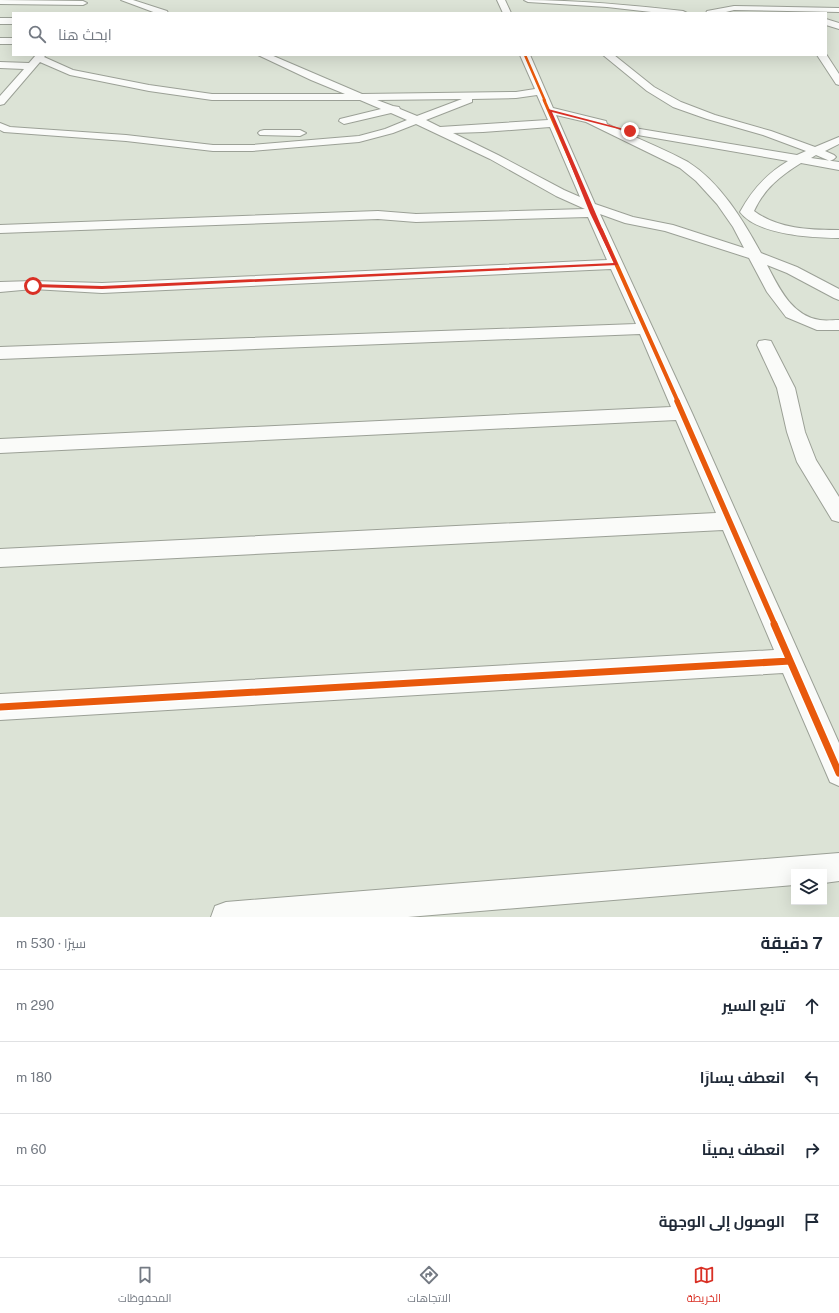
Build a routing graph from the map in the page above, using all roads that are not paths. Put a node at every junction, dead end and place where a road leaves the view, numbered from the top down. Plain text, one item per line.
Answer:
1 (125, 0) edge
2 (501, 0) edge
3 (528, 0) edge
4 (534, 0) edge
5 (0, 2) edge
6 (84, 2) edge
7 (749, 8) junction
8 (839, 9) edge
9 (802, 11) edge
10 (77, 12) edge
11 (161, 12) edge
12 (507, 12) edge
13 (558, 12) dead end
14 (674, 12) edge
15 (715, 12) edge
16 (778, 12) edge
17 (0, 21) edge
18 (12, 21) edge
19 (827, 22) edge
20 (839, 26) edge
21 (0, 41) edge
22 (12, 41) edge
23 (265, 56) edge
24 (525, 56) edge
25 (609, 56) edge
26 (823, 56) edge
27 (37, 60) edge
28 (0, 65) edge
29 (839, 82) edge
30 (4, 91) edge
31 (540, 91) junction
32 (485, 96) junction
33 (433, 97) junction
34 (362, 98) junction
35 (0, 102) edge
36 (393, 110) junction
37 (552, 116) junction
38 (418, 120) junction
39 (590, 120) junction
40 (344, 121) dead end
41 (0, 126) edge
42 (438, 130) junction
43 (389, 131) junction
44 (264, 133) dead end
45 (839, 140) edge
46 (815, 151) junction
47 (799, 160) junction
48 (839, 160) edge
49 (839, 166) edge
50 (591, 210) junction
51 (0, 229) edge
52 (839, 234) edge
53 (756, 256) junction
54 (617, 264) junction
55 (0, 287) edge
56 (839, 295) edge
57 (839, 325) edge
58 (646, 329) junction
59 (765, 345) dead end
60 (0, 353) edge
61 (683, 414) junction
62 (0, 446) edge
63 (839, 514) edge
64 (729, 520) junction
65 (0, 558) edge
66 (790, 661) junction
67 (0, 708) edge
68 (839, 773) edge
69 (839, 868) edge
70 (226, 917) edge

1 - 11 street
2 - 12 street
3 - 4 street
4 - 13 street
4 - 14 street
5 - 6 street
6 - 10 street
7 - 9 street
7 - 15 street
7 - 16 street
8 - 9 street
17 - 18 street
19 - 20 street
21 - 22 street
23 - 34 street
24 - 31 street
25 - 46 street
26 - 29 street
27 - 28 street
27 - 30 street
27 - 34 street
30 - 35 street
31 - 32 street
31 - 37 street
32 - 33 street
32 - 38 street
33 - 34 street
33 - 36 street
34 - 36 street
36 - 38 street
36 - 40 street
37 - 39 street
37 - 42 street
37 - 50 street
38 - 42 street
38 - 43 street
39 - 47 street
39 - 53 street
41 - 43 street
42 - 43 street
42 - 50 street
43 - 44 street
45 - 46 street
46 - 47 street
46 - 48 street
47 - 49 street
47 - 52 street
50 - 51 street
50 - 53 street
50 - 54 street
53 - 56 street
53 - 57 street
54 - 55 street
54 - 58 street
58 - 60 street
58 - 61 street
59 - 63 street
61 - 62 street
61 - 64 street
64 - 65 street
64 - 66 street
66 - 67 street
66 - 68 street
69 - 70 street

